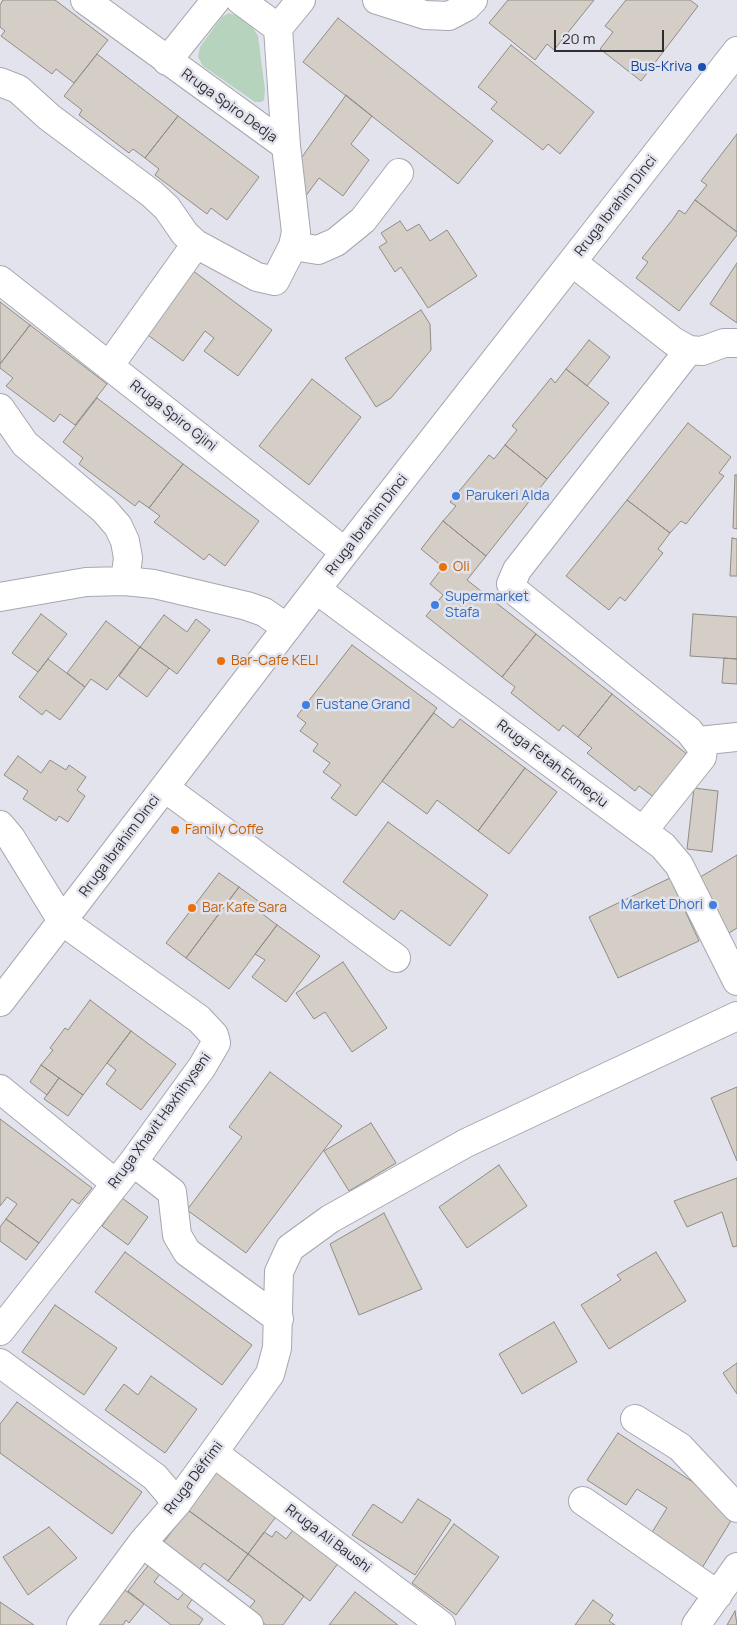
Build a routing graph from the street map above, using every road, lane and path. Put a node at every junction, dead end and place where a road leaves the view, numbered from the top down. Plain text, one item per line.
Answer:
1 (85, 0) edge
2 (216, 0) edge
3 (240, 0) edge
4 (301, 0) edge
5 (377, 0) edge
6 (473, 0) edge
7 (278, 28) junction
8 (737, 51) edge
9 (167, 61) junction
10 (0, 82) edge
11 (286, 146) junction
12 (399, 173) dead end
13 (196, 244) junction
14 (293, 246) junction
15 (572, 262) junction
16 (0, 280) edge
17 (737, 343) edge
18 (689, 350) junction
19 (109, 366) junction
20 (4, 421) edge
21 (345, 552) junction
22 (125, 581) junction
23 (317, 590) junction
24 (0, 598) edge
25 (287, 628) junction
26 (737, 737) edge
27 (698, 741) junction
28 (164, 788) junction
29 (0, 825) edge
30 (643, 831) junction
31 (62, 921) junction
32 (396, 958) dead end
33 (737, 981) edge
34 (0, 1002) edge
35 (737, 1016) edge
36 (0, 1089) edge
37 (133, 1162) junction
38 (115, 1183) junction
39 (279, 1319) junction
40 (0, 1331) edge
41 (0, 1363) edge
42 (635, 1419) dead end
43 (214, 1453) junction
44 (583, 1501) dead end
45 (177, 1503) junction
46 (737, 1508) edge
47 (142, 1544) junction
48 (737, 1567) edge
49 (718, 1594) junction
50 (81, 1625) edge
51 (249, 1625) edge
52 (442, 1625) edge
53 (696, 1625) edge

1 - 9 street, Rruga Spiro Dedja
2 - 9 street
3 - 7 street
4 - 7 street
5 - 6 street
7 - 11 street
8 - 15 street, Rruga Ibrahim Dinci
9 - 11 street, Rruga Spiro Dedja
10 - 13 street
11 - 14 street, Rruga Spiro Dedja
12 - 14 street
13 - 14 street, Rruga Spiro Dedja
13 - 19 street
15 - 18 street
15 - 21 street, Rruga Ibrahim Dinci
16 - 19 street, Rruga Spiro Gjini
17 - 18 street
18 - 27 street
19 - 21 street, Rruga Spiro Gjini
20 - 22 street
21 - 23 street, Rruga Ibrahim Dinci
22 - 24 street
22 - 25 street
23 - 25 street, Rruga Ibrahim Dinci
23 - 30 street, Rruga Fetah Ekmeçiu
25 - 28 street, Rruga Ibrahim Dinci
26 - 27 street
27 - 30 street
28 - 31 street, Rruga Ibrahim Dinci
28 - 32 street
29 - 31 street
30 - 33 street, Rruga Fetah Ekmeçiu
31 - 34 street, Rruga Ibrahim Dinci
31 - 37 street, Rruga Xhavit Haxhihyseni
35 - 39 street, Rruga Dëfrimi
36 - 38 street
37 - 38 street, Rruga Xhavit Haxhihyseni
37 - 39 street
38 - 40 street, Rruga Xhavit Haxhihyseni
39 - 43 street, Rruga Dëfrimi
41 - 45 street
42 - 46 street
43 - 45 street, Rruga Dëfrimi
43 - 52 street, Rruga Ali Baushi
44 - 49 street
45 - 47 street, Rruga Dëfrimi
47 - 50 street, Rruga Dëfrimi
47 - 51 street
48 - 49 street
49 - 53 street

